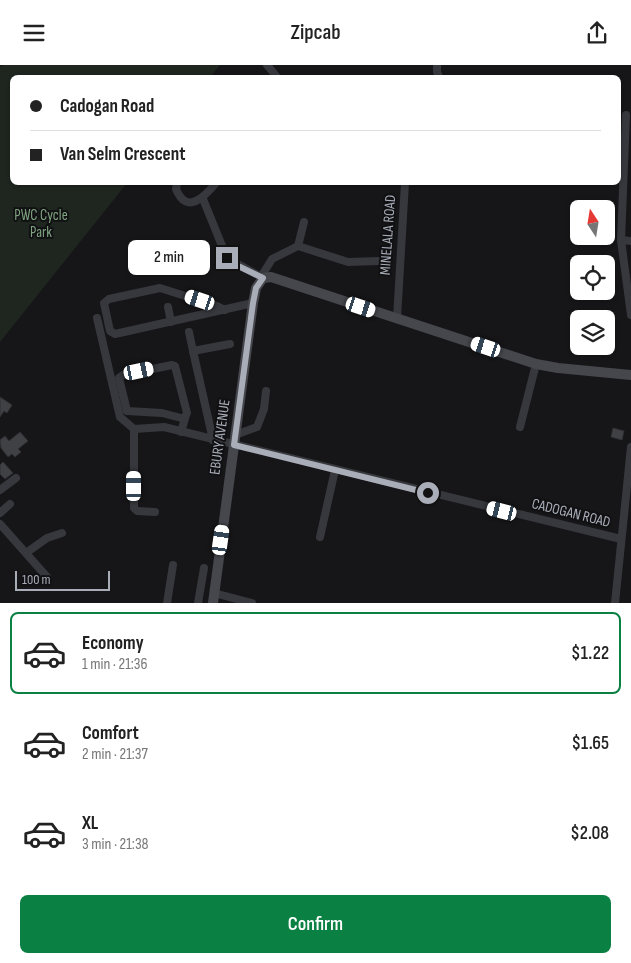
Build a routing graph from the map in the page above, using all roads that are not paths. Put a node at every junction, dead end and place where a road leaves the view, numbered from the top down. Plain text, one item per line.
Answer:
1 (267, 65) edge
2 (275, 75) edge
3 (625, 115) edge
4 (177, 185) edge
5 (214, 185) edge
6 (405, 185) edge
7 (203, 199) junction
8 (304, 222) dead end
9 (620, 241) junction
10 (631, 241) edge
11 (298, 246) junction
12 (380, 261) dead end
13 (262, 277) junction
14 (253, 303) junction
15 (168, 307) dead end
16 (225, 310) junction
17 (631, 315) edge
18 (97, 318) dead end
19 (397, 319) junction
20 (171, 322) junction
21 (189, 332) dead end
22 (230, 344) dead end
23 (193, 351) junction
24 (536, 364) junction
25 (631, 375) edge
26 (266, 391) dead end
27 (185, 419) junction
28 (520, 427) dead end
29 (134, 429) junction
30 (180, 432) junction
31 (213, 440) junction
32 (235, 440) junction
33 (631, 447) edge
34 (334, 470) junction
35 (16, 478) dead end
36 (0, 490) edge
37 (10, 504) dead end
38 (156, 512) dead end
39 (0, 513) edge
40 (0, 524) edge
41 (62, 533) dead end
42 (320, 537) dead end
43 (621, 539) junction
44 (26, 553) junction
45 (173, 565) dead end
46 (204, 568) dead end
47 (47, 577) dead end
48 (213, 598) edge
49 (169, 603) edge
50 (198, 603) edge
51 (252, 603) edge
52 (615, 603) edge

1 - 2 street
3 - 9 street
4 - 7 street
5 - 7 street
6 - 19 street, MINELALA ROAD
7 - 13 street
8 - 11 street
9 - 10 street
9 - 17 street
11 - 12 street
11 - 13 street
13 - 14 street, EBURY AVENUE
13 - 19 street
14 - 16 street
14 - 32 street, EBURY AVENUE
15 - 20 street
16 - 20 street
16 - 20 street
18 - 29 street
19 - 24 street
21 - 23 street
22 - 23 street
23 - 31 street
24 - 25 street
24 - 28 street
26 - 32 street
27 - 27 street
27 - 30 street
29 - 30 street, CADOGAN ROAD
29 - 38 street
30 - 31 street, CADOGAN ROAD
31 - 32 street, CADOGAN ROAD
32 - 34 street, CADOGAN ROAD
32 - 48 street, EBURY AVENUE
33 - 43 street
34 - 42 street
34 - 43 street, CADOGAN ROAD
35 - 36 street
37 - 39 street
40 - 44 street
41 - 44 street
43 - 52 street
44 - 47 street
45 - 49 street
46 - 50 street
48 - 51 street

